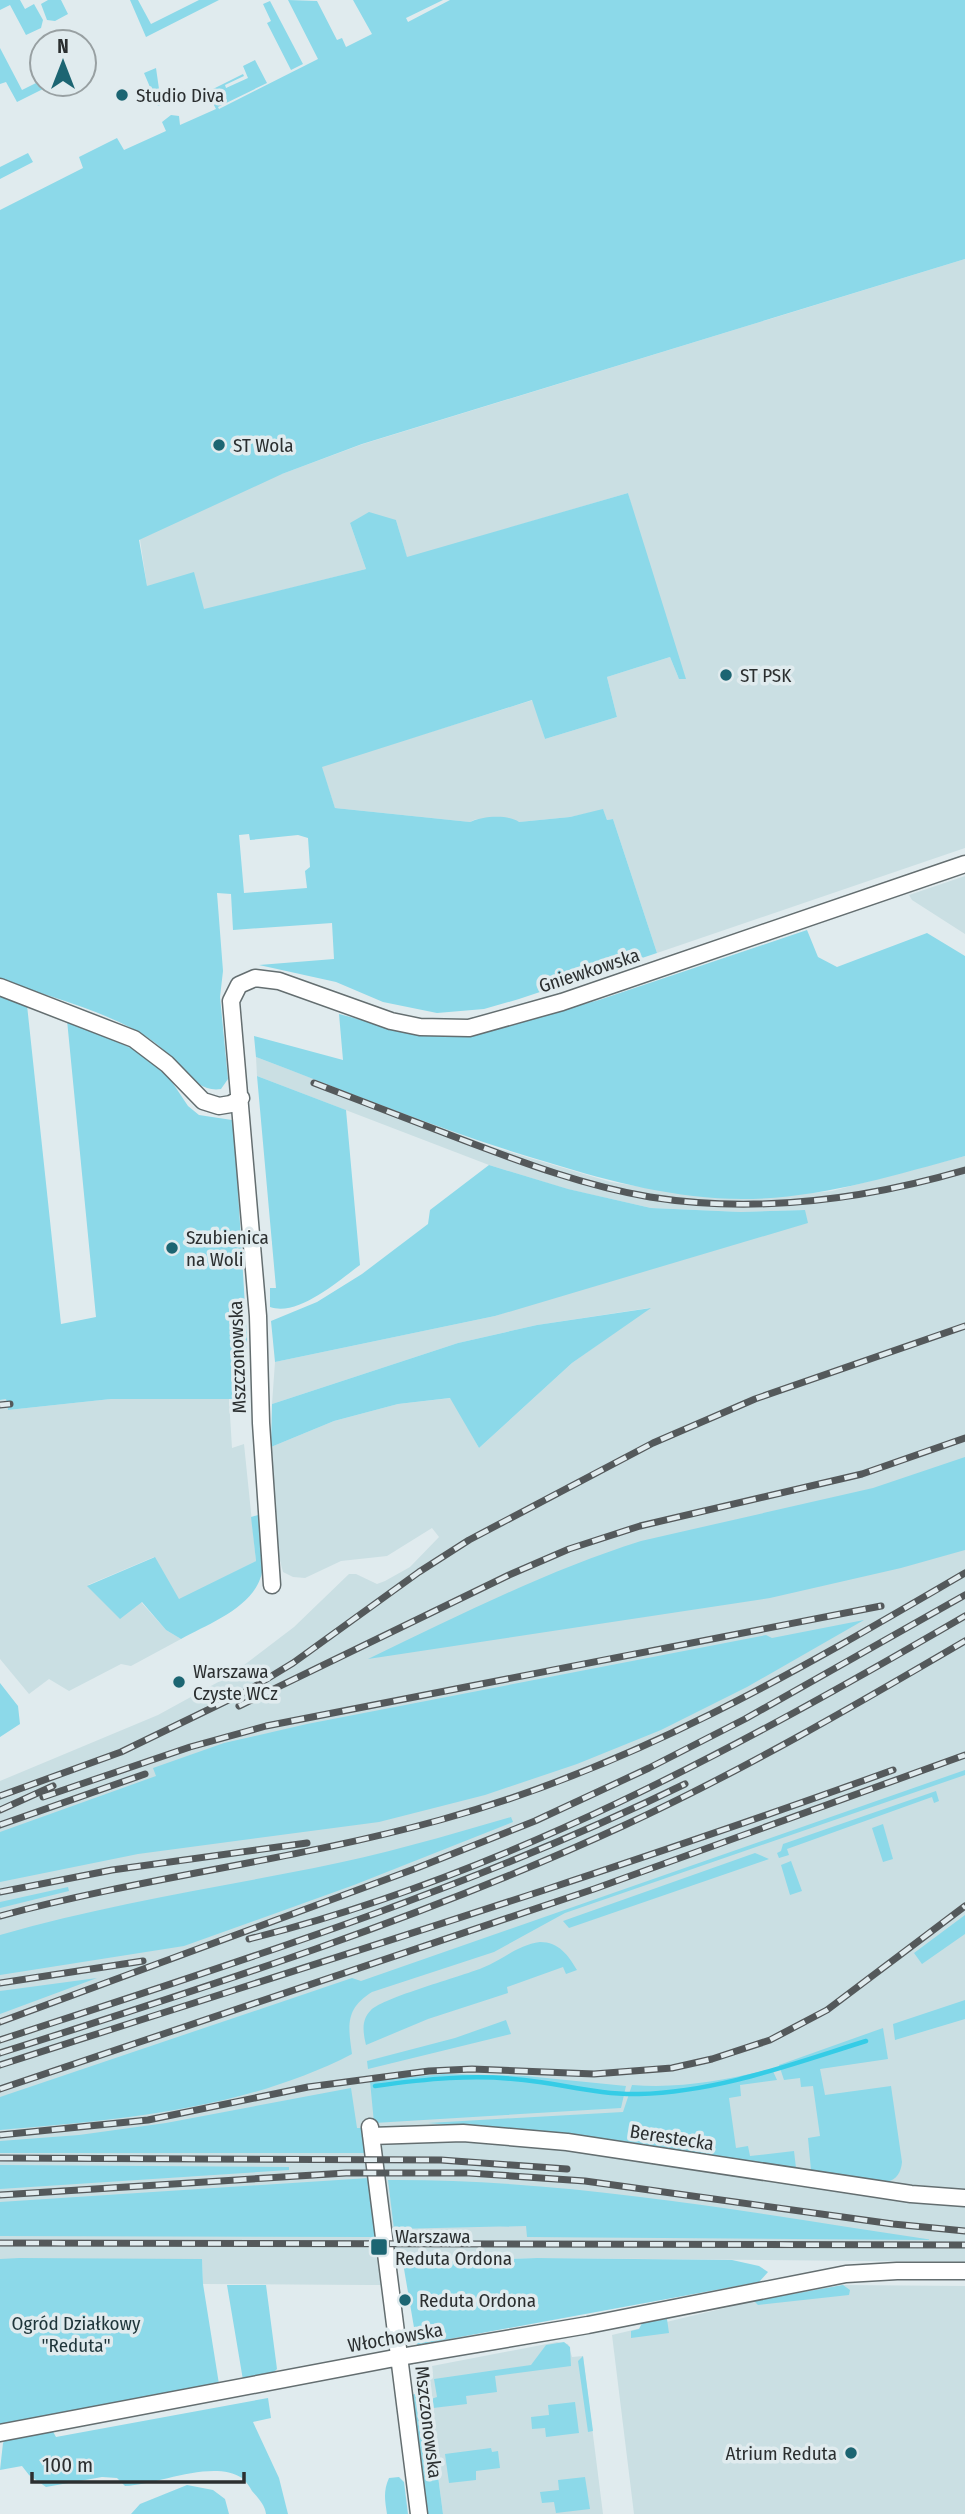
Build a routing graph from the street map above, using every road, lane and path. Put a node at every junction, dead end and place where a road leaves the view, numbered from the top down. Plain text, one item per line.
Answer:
1 (965, 864) edge
2 (0, 987) edge
3 (231, 1001) joint
4 (241, 1098) junction
5 (272, 1585) dead end
6 (370, 2131) joint
7 (965, 2198) edge
8 (965, 2271) edge
9 (400, 2357) junction
10 (0, 2432) edge
11 (419, 2514) edge

1 - 3 street, Gniewkowska
2 - 4 street
3 - 4 street, Mszczonowska
4 - 5 street, Mszczonowska
6 - 7 street, Berestecka
6 - 9 street, Mszczonowska
8 - 9 street, Włochowska
9 - 10 street, Włochowska
9 - 11 street, Mszczonowska

